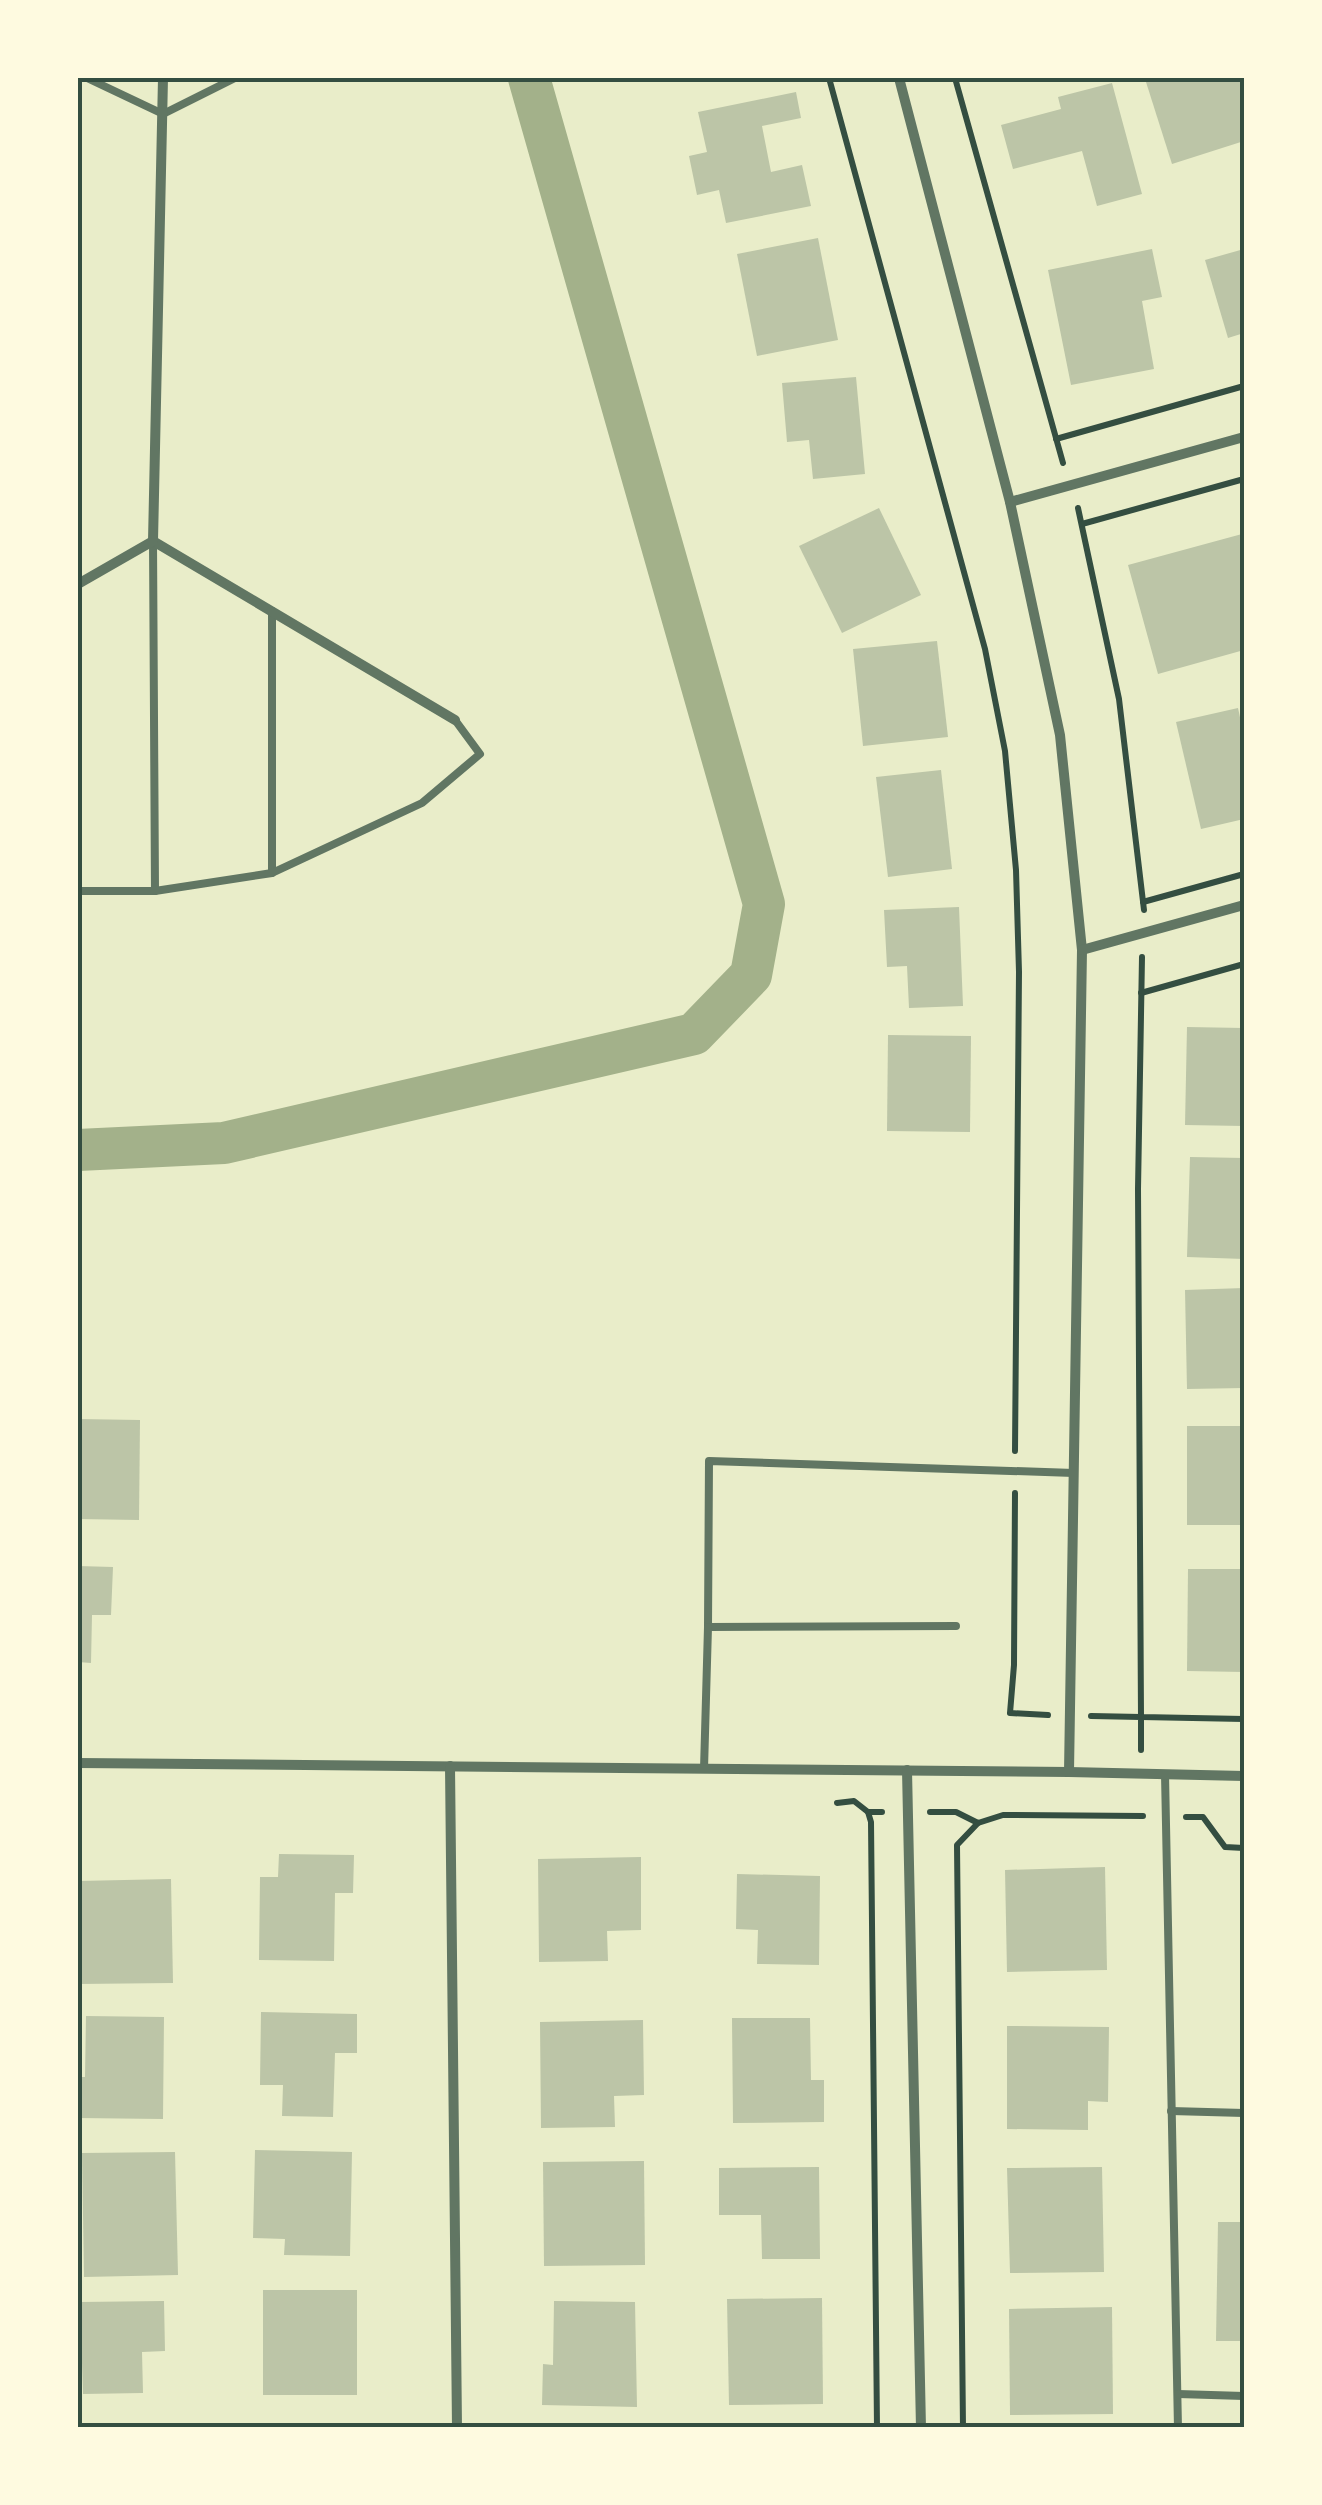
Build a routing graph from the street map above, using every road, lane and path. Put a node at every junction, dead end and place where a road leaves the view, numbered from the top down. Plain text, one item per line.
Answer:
1 (87, 78) edge
2 (163, 78) edge
3 (236, 78) edge
4 (829, 78) edge
5 (898, 78) edge
6 (956, 78) edge
7 (162, 114) junction
8 (1244, 386) edge
9 (1244, 437) edge
10 (1056, 439) junction
11 (1244, 479) edge
12 (1069, 486) junction
13 (1010, 502) junction
14 (1082, 524) junction
15 (154, 541) junction
16 (78, 584) edge
17 (272, 611) junction
18 (455, 720) joint
19 (272, 873) junction
20 (1244, 874) edge
21 (78, 891) edge
22 (155, 891) junction
23 (1143, 902) junction
24 (1244, 905) edge
25 (1143, 933) junction
26 (1082, 950) junction
27 (1244, 964) edge
28 (1141, 993) junction
29 (1015, 1471) junction
30 (1074, 1473) junction
31 (956, 1626) dead end
32 (708, 1627) junction
33 (1070, 1716) junction
34 (1141, 1718) junction
35 (1244, 1719) edge
36 (78, 1763) edge
37 (450, 1766) junction
38 (704, 1769) junction
39 (907, 1770) junction
40 (1069, 1772) junction
41 (1140, 1774) junction
42 (1165, 1774) junction
43 (1244, 1776) edge
44 (836, 1803) dead end
45 (868, 1812) junction
46 (907, 1812) junction
47 (1141, 1816) junction
48 (1166, 1817) junction
49 (978, 1823) junction
50 (1244, 1848) edge
51 (1172, 2111) junction
52 (1244, 2113) edge
53 (1178, 2394) junction
54 (1244, 2396) edge
55 (458, 2428) edge
56 (878, 2428) edge
57 (921, 2428) edge
58 (963, 2428) edge
59 (1178, 2428) edge

1 - 7 lane
2 - 7 street
3 - 7 lane
4 - 29 path
5 - 13 street
6 - 10 path
7 - 15 street
8 - 10 path
9 - 12 street
10 - 12 path
11 - 14 path
12 - 13 street
12 - 14 path
13 - 26 street
14 - 23 path
15 - 16 street
15 - 17 street
15 - 22 lane
17 - 18 street
17 - 19 lane
18 - 19 lane
19 - 22 lane
20 - 23 path
21 - 22 lane
23 - 25 path
24 - 25 street
25 - 26 street
25 - 28 path
26 - 30 street
27 - 28 path
28 - 34 path
29 - 30 lane
29 - 32 lane
29 - 33 path
30 - 33 street
31 - 32 lane
32 - 38 lane
33 - 34 path
33 - 40 street
34 - 35 path
34 - 41 path
36 - 37 street
37 - 38 street
37 - 55 street
38 - 39 street
39 - 40 street
39 - 46 street
40 - 41 street
41 - 42 street
41 - 47 path
42 - 43 street
42 - 48 lane
44 - 45 path
45 - 46 path
45 - 56 path
46 - 49 path
46 - 57 street
47 - 48 path
47 - 49 path
48 - 50 path
48 - 51 lane
49 - 58 path
51 - 52 lane
51 - 53 lane
53 - 54 lane
53 - 59 lane

